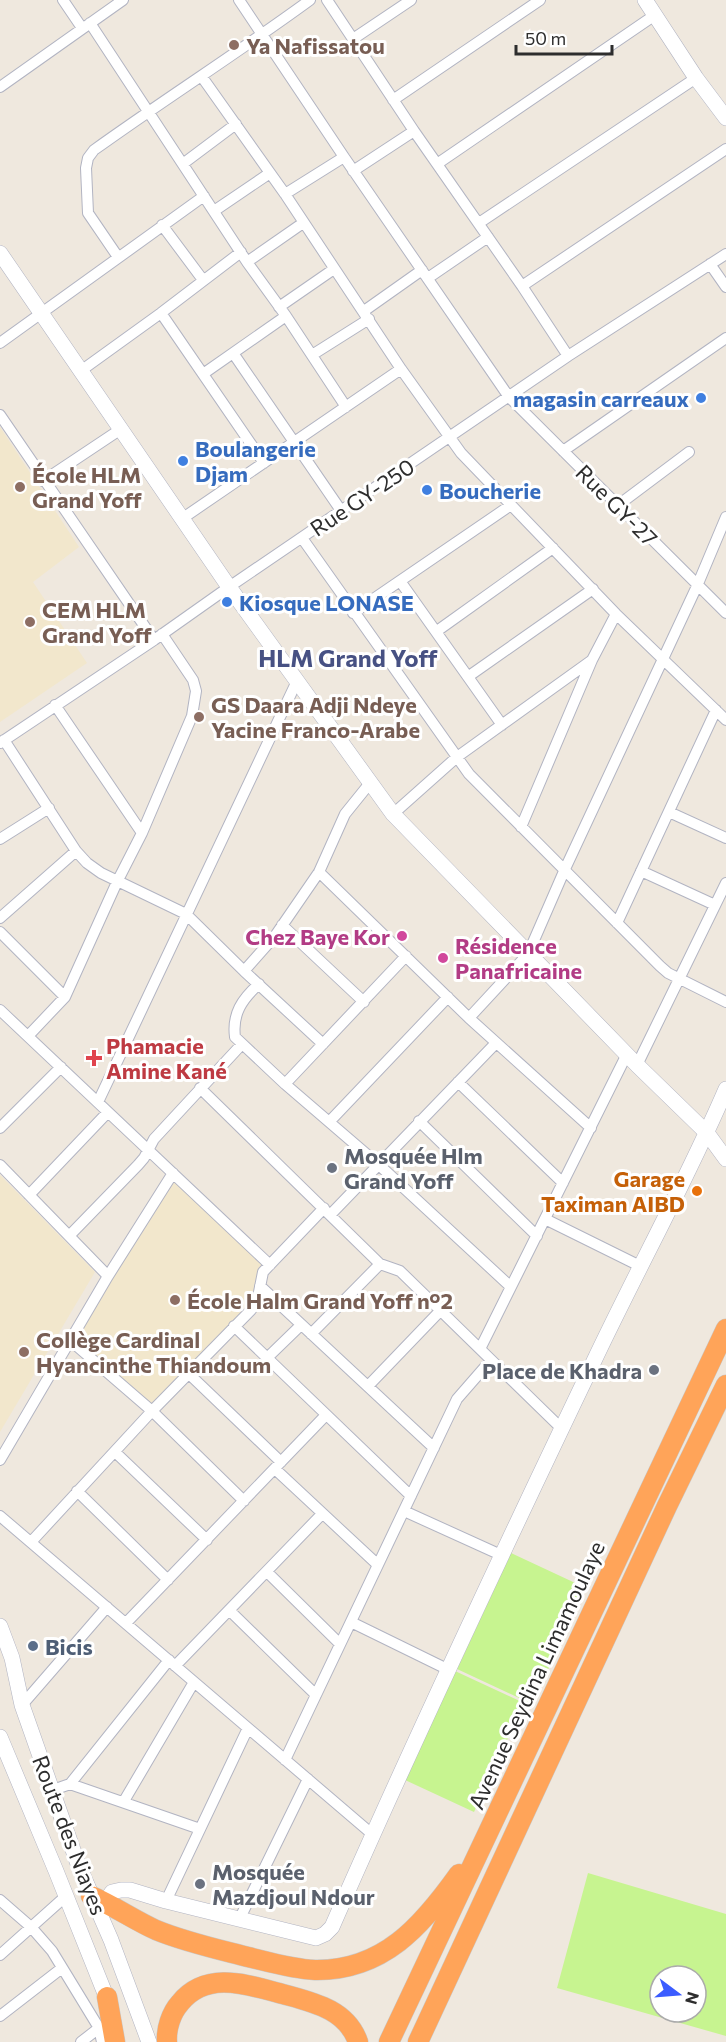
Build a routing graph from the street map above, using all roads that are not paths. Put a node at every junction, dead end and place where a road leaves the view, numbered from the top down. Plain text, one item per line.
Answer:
1 (63, 0) edge
2 (123, 0) edge
3 (239, 0) edge
4 (310, 0) edge
5 (327, 0) edge
6 (411, 0) edge
7 (540, 0) edge
8 (645, 0) edge
9 (655, 15) junction
10 (86, 26) junction
11 (262, 35) junction
12 (353, 39) junction
13 (202, 77) junction
14 (696, 78) junction
15 (0, 87) edge
16 (393, 100) junction
17 (148, 111) junction
18 (726, 116) edge
19 (236, 124) junction
20 (414, 131) junction
21 (726, 149) edge
22 (344, 157) junction
23 (184, 163) junction
24 (437, 164) junction
25 (353, 171) junction
26 (270, 173) junction
27 (285, 194) junction
28 (204, 196) junction
29 (214, 211) junction
30 (303, 223) junction
31 (479, 223) junction
32 (162, 225) junction
33 (488, 237) junction
34 (0, 253) edge
35 (726, 254) edge
36 (244, 257) junction
37 (118, 258) junction
38 (711, 264) junction
39 (334, 269) junction
40 (425, 274) junction
41 (203, 280) junction
42 (522, 286) junction
43 (726, 287) edge
44 (282, 311) junction
45 (41, 313) junction
46 (161, 313) junction
47 (366, 315) junction
48 (726, 338) edge
49 (0, 343) edge
50 (233, 353) junction
51 (312, 356) junction
52 (568, 356) junction
53 (401, 369) junction
54 (82, 370) junction
55 (203, 374) junction
56 (509, 397) junction
57 (346, 407) junction
58 (0, 415) edge
59 (121, 429) junction
60 (450, 438) junction
61 (294, 443) junction
62 (563, 451) junction
63 (689, 452) dead end
64 (264, 463) junction
65 (44, 481) junction
66 (511, 505) junction
67 (617, 506) junction
68 (342, 512) junction
69 (726, 517) edge
70 (183, 518) junction
71 (302, 538) junction
72 (553, 548) junction
73 (400, 581) junction
74 (230, 586) junction
75 (697, 586) junction
76 (593, 589) junction
77 (353, 613) junction
78 (726, 613) edge
79 (616, 614) junction
80 (437, 631) junction
81 (158, 637) junction
82 (662, 658) junction
83 (592, 660) junction
84 (469, 676) junction
85 (297, 681) junction
86 (55, 705) junction
87 (716, 710) junction
88 (726, 720) edge
89 (502, 725) junction
90 (2, 742) edge
91 (457, 758) junction
92 (370, 783) junction
93 (49, 808) junction
94 (669, 812) junction
95 (393, 814) junction
96 (520, 827) junction
97 (142, 832) junction
98 (0, 838) edge
99 (726, 838) edge
100 (76, 851) junction
101 (565, 870) junction
102 (641, 871) junction
103 (319, 872) junction
104 (117, 882) junction
105 (726, 883) edge
106 (715, 905) junction
107 (186, 914) junction
108 (0, 918) edge
109 (617, 923) junction
110 (282, 925) junction
111 (0, 932) edge
112 (528, 954) junction
113 (406, 956) junction
114 (244, 971) junction
115 (679, 979) junction
116 (259, 984) junction
117 (65, 997) junction
118 (448, 997) junction
119 (364, 1002) junction
120 (726, 1002) edge
121 (0, 1010) edge
122 (469, 1018) junction
123 (28, 1036) junction
124 (496, 1042) junction
125 (242, 1044) junction
126 (323, 1044) junction
127 (632, 1060) junction
128 (61, 1067) junction
129 (458, 1082) junction
130 (285, 1084) junction
131 (200, 1088) junction
132 (726, 1089) edge
133 (98, 1102) junction
134 (108, 1112) junction
135 (330, 1121) junction
136 (419, 1121) junction
137 (0, 1128) edge
138 (591, 1128) junction
139 (707, 1133) junction
140 (148, 1150) junction
141 (726, 1159) edge
142 (378, 1164) junction
143 (0, 1165) edge
144 (172, 1173) junction
145 (563, 1183) junction
146 (29, 1195) junction
147 (328, 1211) junction
148 (545, 1219) junction
149 (69, 1236) junction
150 (537, 1236) junction
151 (380, 1264) junction
152 (270, 1265) junction
153 (640, 1266) junction
154 (108, 1276) junction
155 (260, 1286) junction
156 (511, 1287) junction
157 (441, 1310) junction
158 (302, 1325) junction
159 (234, 1326) junction
160 (726, 1329) edge
161 (312, 1334) junction
162 (71, 1341) junction
163 (480, 1349) junction
164 (267, 1358) junction
165 (491, 1360) junction
166 (188, 1373) junction
167 (726, 1385) edge
168 (368, 1386) junction
169 (152, 1411) junction
170 (326, 1415) junction
171 (561, 1428) junction
172 (434, 1448) junction
173 (115, 1452) junction
174 (0, 1460) edge
175 (278, 1465) junction
176 (77, 1491) junction
177 (411, 1496) junction
178 (244, 1501) junction
179 (404, 1511) junction
180 (322, 1514) junction
181 (0, 1516) edge
182 (207, 1540) junction
183 (31, 1542) junction
184 (501, 1555) junction
185 (378, 1565) junction
186 (267, 1572) junction
187 (168, 1580) junction
188 (107, 1607) junction
189 (229, 1610) junction
190 (351, 1622) junction
191 (126, 1623) junction
192 (0, 1626) edge
193 (340, 1644) junction
194 (172, 1663) junction
195 (447, 1669) junction
196 (194, 1682) junction
197 (316, 1695) junction
198 (22, 1705) junction
199 (248, 1728) junction
200 (0, 1737) edge
201 (285, 1760) junction
202 (308, 1779) junction
203 (70, 1785) junction
204 (53, 1791) junction
205 (124, 1802) junction
206 (200, 1829) junction
207 (488, 1832) junction
208 (372, 1834) junction
209 (66, 1896) junction
210 (98, 1899) junction
211 (0, 1900) edge
212 (166, 1901) junction
213 (239, 1920) junction
214 (31, 1926) junction
215 (0, 1955) edge
216 (62, 1968) junction
217 (106, 1997) junction
218 (434, 2011) junction
219 (0, 2016) edge
220 (99, 2028) junction
221 (81, 2042) edge
222 (102, 2042) edge
223 (115, 2042) edge
224 (122, 2042) edge
225 (149, 2042) edge
226 (167, 2042) edge
227 (358, 2042) edge
228 (389, 2042) edge
229 (418, 2042) edge
230 (424, 2042) edge

1 - 10 street
2 - 10 street
3 - 11 street, Rue GY-27
4 - 11 street
5 - 12 street
6 - 12 street
7 - 16 street
8 - 9 street
9 - 14 street
9 - 24 street
10 - 15 street
10 - 17 street
11 - 13 street
11 - 22 street, Rue GY-27
12 - 16 street
13 - 17 street
13 - 19 street
14 - 18 street
14 - 31 street
16 - 20 street
17 - 23 street
17 - 37 street
19 - 23 street
19 - 26 street
20 - 24 street
20 - 25 street
21 - 42 street
22 - 25 street, Rue GY-27
22 - 27 street
23 - 28 street
24 - 31 street
25 - 40 street, Rue GY-27
26 - 27 street
26 - 29 street
27 - 30 street
28 - 29 street
28 - 32 street
29 - 36 street
30 - 36 street
30 - 39 street
31 - 33 street
32 - 37 street
32 - 41 street
33 - 40 street
33 - 42 street
34 - 45 street
35 - 38 street, Rue GY-250
36 - 41 street
36 - 44 street
37 - 45 street
38 - 43 street
38 - 52 street, Rue GY-250
39 - 44 street
39 - 47 street
40 - 47 street
40 - 56 street, Rue GY-27
41 - 46 street
42 - 52 street
44 - 50 street
44 - 51 street
45 - 49 street
45 - 54 street
46 - 54 street
46 - 55 street
47 - 51 street
47 - 53 street
48 - 62 street
50 - 55 street
50 - 61 street
51 - 57 street
52 - 56 street, Rue GY-250
53 - 57 street
53 - 60 street
54 - 59 street
55 - 64 street
56 - 60 street, Rue GY-250
56 - 62 street, Rue GY-27
57 - 61 street
58 - 65 street
59 - 65 street
59 - 70 street
60 - 66 street
60 - 68 street, Rue GY-250
61 - 64 street
61 - 68 street
62 - 67 street, Rue GY-27
63 - 67 street
64 - 70 street
65 - 81 street
66 - 72 street
66 - 73 street
67 - 75 street, Rue GY-27
68 - 71 street, Rue GY-250
69 - 75 street
70 - 74 street
71 - 74 street, Rue GY-250
71 - 77 street
72 - 76 street
72 - 80 street
73 - 77 street
73 - 80 street
74 - 81 street, Rue GY-250
74 - 85 street
75 - 78 street, Rue GY-27
75 - 82 street
76 - 79 street
76 - 84 street
77 - 91 street
79 - 82 street
79 - 83 street
80 - 84 street
81 - 86 street, Rue GY-250
81 - 97 street
82 - 87 street
82 - 101 street
83 - 89 street
83 - 96 street
84 - 89 street
85 - 92 street
85 - 107 street
86 - 90 street, Rue GY-250
86 - 97 street
87 - 88 street
87 - 94 street
89 - 91 street
90 - 93 street
91 - 95 street
91 - 96 street
92 - 95 street
92 - 103 street
93 - 98 street
93 - 100 street
94 - 99 street
94 - 102 street
95 - 112 street
96 - 101 street
97 - 104 street
100 - 104 street
100 - 108 street
101 - 109 street
101 - 112 street
102 - 106 street
102 - 109 street
103 - 110 street
103 - 113 street
104 - 107 street
104 - 117 street
105 - 106 street
106 - 115 street
107 - 114 street
107 - 133 street
109 - 115 street
110 - 114 street
110 - 119 street
111 - 117 street
112 - 122 street
112 - 127 street
113 - 118 street
113 - 119 street
114 - 116 street
115 - 120 street
115 - 127 street
116 - 125 street
116 - 126 street
117 - 123 street
118 - 122 street
118 - 135 street
119 - 126 street
121 - 123 street
122 - 124 street
123 - 128 street
124 - 129 street
124 - 138 street
125 - 130 street
125 - 131 street
126 - 130 street
127 - 138 street
127 - 139 street
128 - 133 street
128 - 137 street
129 - 136 street
129 - 145 street
130 - 135 street
131 - 140 street
131 - 147 street
132 - 139 street
133 - 134 street
134 - 140 street
134 - 146 street
135 - 142 street
136 - 142 street
136 - 150 street
138 - 145 street
139 - 141 street
139 - 153 street
140 - 144 street
140 - 149 street
142 - 147 street
142 - 156 street
143 - 146 street
144 - 152 street
144 - 154 street
145 - 148 street
146 - 149 street
147 - 151 street
147 - 152 street
148 - 150 street
148 - 153 street
149 - 154 street
150 - 156 street
151 - 157 street
151 - 161 street
152 - 155 street
153 - 171 street
154 - 162 street
155 - 158 street
155 - 159 street
156 - 163 street
157 - 163 street
157 - 168 street
158 - 161 street
158 - 164 street
159 - 164 street
159 - 166 street
160 - 207 highway, Avenue Seydina Limamoulaye
161 - 168 street
162 - 169 street
162 - 174 street
163 - 165 street
164 - 170 street
165 - 171 street
165 - 172 street
166 - 169 street
166 - 175 street
167 - 218 highway
168 - 172 street
169 - 173 street
169 - 178 street
170 - 175 street
170 - 177 street
171 - 184 street
172 - 177 street
173 - 176 street
173 - 182 street
175 - 178 street
175 - 180 street
176 - 183 street
176 - 187 street
177 - 179 street
178 - 182 street
179 - 184 street
179 - 185 street
180 - 185 street
180 - 186 street
181 - 183 street
182 - 187 street
183 - 188 street
184 - 195 street
185 - 190 street
186 - 189 street
186 - 193 street
187 - 191 street
188 - 191 street
188 - 198 street
189 - 194 street
189 - 197 street
190 - 193 street
190 - 195 street
191 - 194 street
192 - 198 street, Route des Niayes
193 - 197 street
194 - 196 street
194 - 203 street
195 - 208 street
196 - 199 street
196 - 205 street
197 - 201 street
198 - 204 street, Route des Niayes
199 - 201 street
199 - 206 street
200 - 209 street, Route des Niayes
201 - 202 street
202 - 208 street
202 - 213 street
203 - 204 street
203 - 205 street
204 - 210 street, Route des Niayes
205 - 206 street
206 - 212 street
207 - 210 highway
207 - 228 highway, Avenue Seydina Limamoulaye
208 - 213 street
209 - 214 street
209 - 217 street, Route des Niayes
210 - 212 street
210 - 225 street, Route des Niayes
211 - 214 street
212 - 213 street
214 - 215 street
214 - 216 street
216 - 219 street
216 - 220 street
217 - 223 highway
217 - 224 street, Route des Niayes
218 - 229 highway
218 - 230 highway
220 - 221 street
220 - 222 street
226 - 227 highway

